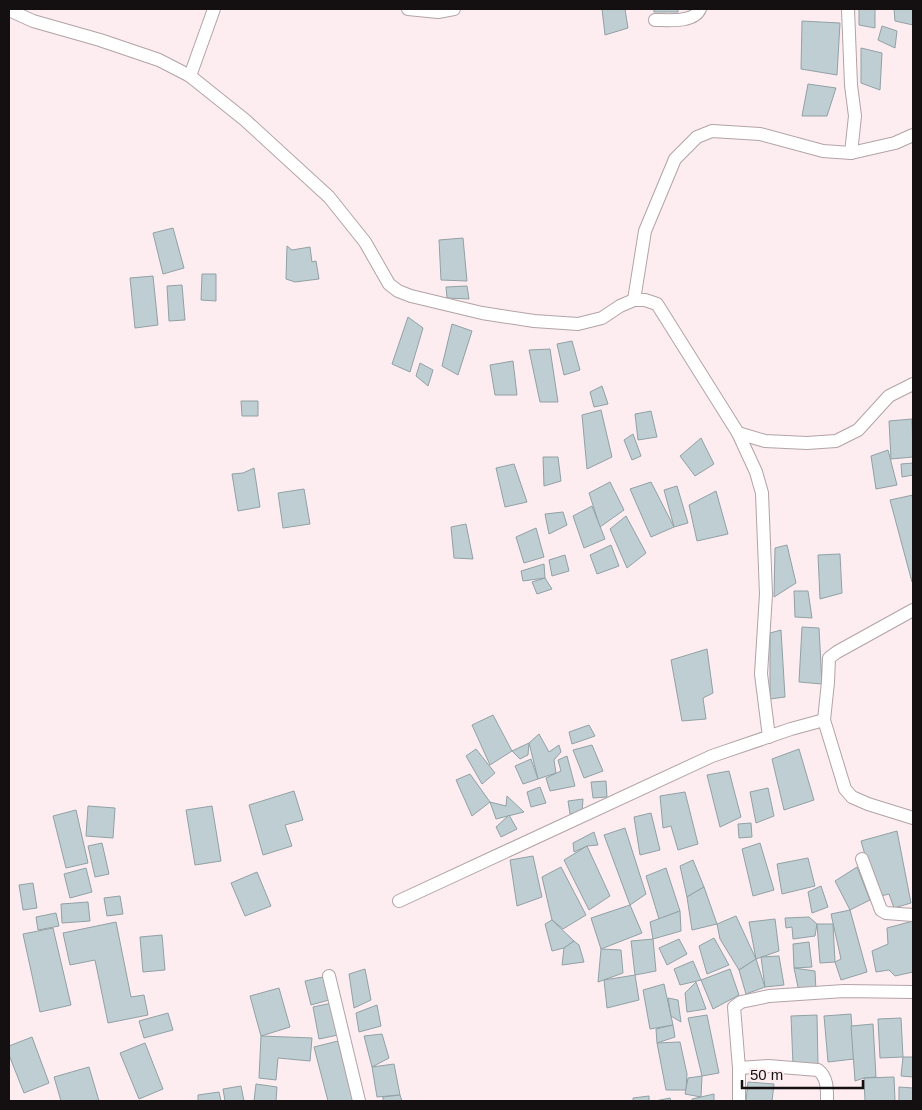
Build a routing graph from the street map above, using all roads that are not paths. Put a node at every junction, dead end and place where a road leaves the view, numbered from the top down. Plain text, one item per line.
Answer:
1 (214, 9) edge
2 (408, 9) edge
3 (454, 9) edge
4 (700, 9) edge
5 (848, 9) edge
6 (9, 10) edge
7 (655, 20) dead end
8 (190, 76) junction
9 (913, 135) edge
10 (851, 153) junction
11 (634, 300) junction
12 (913, 384) edge
13 (738, 432) junction
14 (913, 610) edge
15 (824, 720) junction
16 (768, 737) junction
17 (913, 818) edge
18 (862, 859) dead end
19 (399, 901) dead end
20 (913, 914) edge
21 (329, 976) dead end
22 (913, 992) edge
23 (738, 1068) junction
24 (359, 1101) edge
25 (739, 1101) edge
26 (827, 1101) edge

1 - 8 street
2 - 3 street
4 - 7 street
5 - 10 street
6 - 8 street
8 - 11 street
9 - 10 street
10 - 11 street
11 - 13 street
12 - 13 street
13 - 16 street
14 - 15 street
15 - 16 street
15 - 17 street
16 - 19 street
18 - 20 street
21 - 24 street
22 - 23 street
23 - 25 street
23 - 26 street

